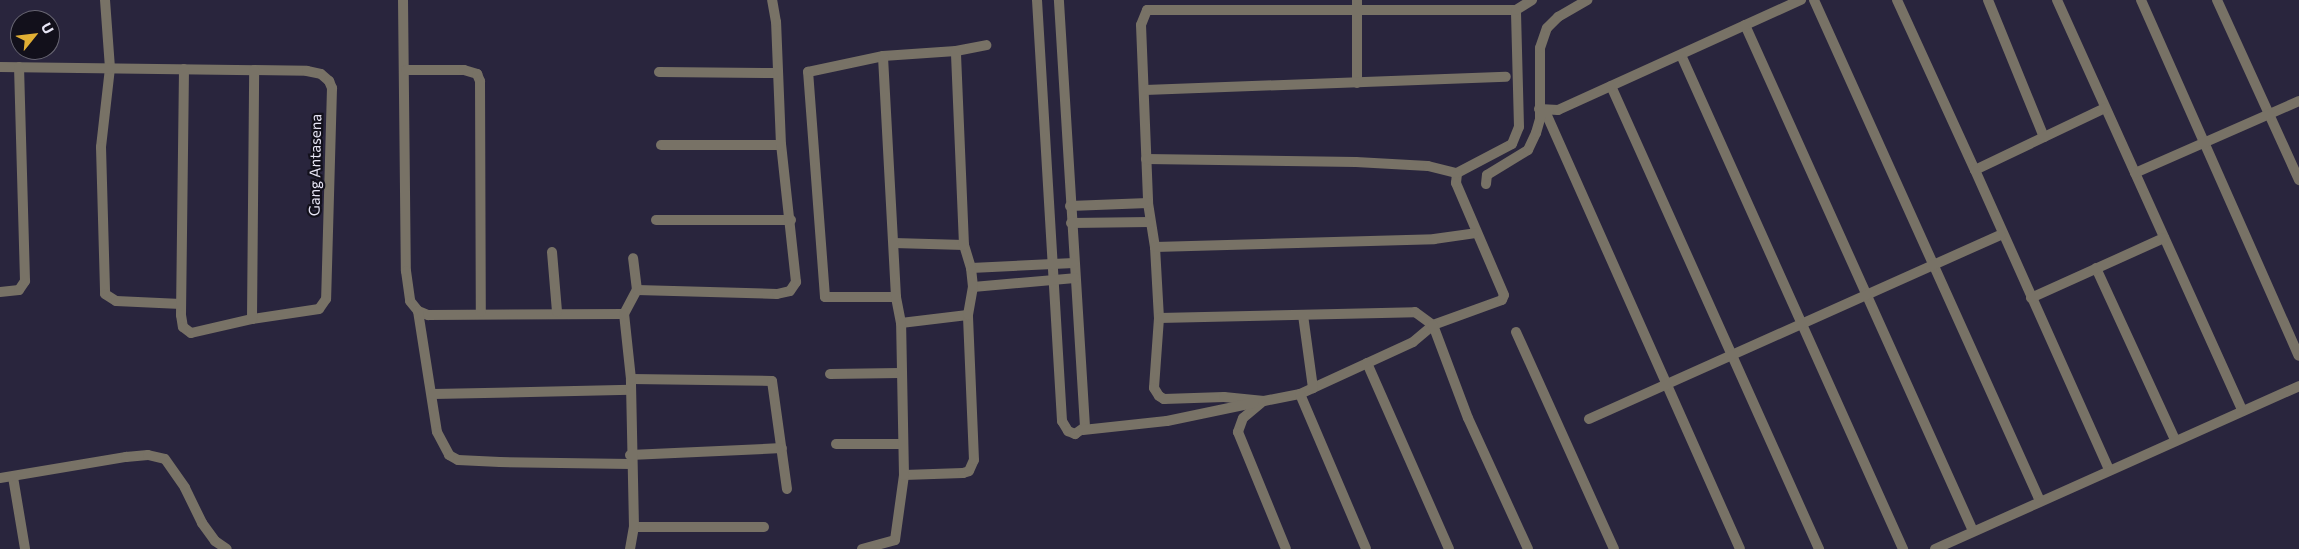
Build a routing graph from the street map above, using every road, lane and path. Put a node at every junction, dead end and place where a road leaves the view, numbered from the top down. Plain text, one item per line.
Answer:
1 (105, 0) edge
2 (403, 0) edge
3 (772, 0) edge
4 (1037, 0) edge
5 (1059, 0) edge
6 (1357, 0) edge
7 (1532, 0) edge
8 (1588, 0) edge
9 (1801, 0) edge
10 (1814, 0) edge
11 (1897, 0) edge
12 (1988, 0) edge
13 (2057, 0) edge
14 (2141, 0) edge
15 (2217, 0) edge
16 (1516, 10) junction
17 (1356, 11) junction
18 (1745, 26) junction
19 (986, 45) dead end
20 (956, 51) junction
21 (1681, 55) junction
22 (883, 56) junction
23 (0, 67) edge
24 (19, 67) junction
25 (110, 68) junction
26 (184, 69) junction
27 (254, 70) junction
28 (406, 70) junction
29 (659, 72) dead end
30 (776, 73) junction
31 (1506, 77) dead end
32 (1357, 83) junction
33 (1612, 86) junction
34 (1145, 90) junction
35 (2299, 101) edge
36 (2106, 108) junction
37 (1542, 110) junction
38 (2269, 114) junction
39 (2044, 137) junction
40 (2203, 143) junction
41 (661, 145) dead end
42 (781, 145) junction
43 (1146, 159) junction
44 (1975, 170) junction
45 (1457, 172) junction
46 (2135, 173) junction
47 (2299, 180) edge
48 (1486, 184) dead end
49 (1148, 203) junction
50 (1070, 206) junction
51 (656, 220) dead end
52 (791, 220) junction
53 (1150, 222) junction
54 (1071, 223) junction
55 (1476, 233) junction
56 (2001, 235) junction
57 (2164, 238) junction
58 (894, 243) junction
59 (964, 245) junction
60 (1155, 246) junction
61 (552, 252) dead end
62 (633, 258) dead end
63 (1054, 262) junction
64 (1074, 263) junction
65 (1932, 265) junction
66 (971, 268) junction
67 (2096, 268) junction
68 (1055, 277) junction
69 (1075, 278) junction
70 (973, 287) junction
71 (637, 290) junction
72 (0, 292) edge
73 (1867, 294) junction
74 (896, 297) junction
75 (2031, 298) junction
76 (181, 304) junction
77 (418, 311) junction
78 (480, 312) junction
79 (557, 312) junction
80 (624, 314) junction
81 (1303, 315) junction
82 (968, 316) junction
83 (1160, 318) junction
84 (252, 319) junction
85 (901, 322) junction
86 (1800, 324) junction
87 (1433, 325) junction
88 (1516, 332) dead end
89 (1731, 355) junction
90 (2299, 356) edge
91 (1366, 363) junction
92 (900, 373) junction
93 (830, 374) dead end
94 (630, 379) junction
95 (1665, 384) junction
96 (2299, 386) edge
97 (1313, 388) junction
98 (631, 390) junction
99 (433, 394) junction
100 (1300, 394) junction
101 (1264, 401) junction
102 (2243, 411) junction
103 (1589, 419) dead end
104 (1083, 430) junction
105 (2176, 440) junction
106 (836, 444) dead end
107 (901, 444) junction
108 (782, 448) junction
109 (630, 459) junction
110 (2109, 470) junction
111 (904, 475) junction
112 (13, 477) junction
113 (0, 478) edge
114 (787, 490) dead end
115 (2040, 501) junction
116 (634, 527) junction
117 (764, 527) dead end
118 (1973, 531) junction
119 (25, 549) edge
120 (227, 549) edge
121 (630, 549) edge
122 (862, 549) edge
123 (1286, 549) edge
124 (1366, 549) edge
125 (1449, 549) edge
126 (1528, 549) edge
127 (1614, 549) edge
128 (1740, 549) edge
129 (1819, 549) edge
130 (1903, 549) edge
131 (1934, 549) edge

1 - 25 street
2 - 28 street
3 - 30 street
4 - 63 street
5 - 50 street
6 - 17 street
7 - 16 street
8 - 37 street
9 - 18 street
10 - 65 street
11 - 44 street
12 - 39 street
13 - 36 street
14 - 40 street
15 - 38 street
16 - 17 street
16 - 45 street
17 - 32 street
17 - 34 street
18 - 21 street
18 - 73 street
19 - 20 street
20 - 22 street
20 - 59 street
21 - 33 street
21 - 86 street
22 - 58 street
22 - 74 street
23 - 24 street
24 - 25 street
24 - 72 street
25 - 26 street
25 - 76 street
26 - 27 street
26 - 76 street
27 - 84 street
27 - 84 street, Gang Antasena
28 - 77 street
28 - 78 street
29 - 30 street
30 - 42 street
31 - 32 street
32 - 34 street
33 - 37 street
33 - 89 street
34 - 43 street
35 - 38 street
36 - 39 street
36 - 46 street
37 - 48 street
37 - 95 street
38 - 40 street
38 - 47 street
39 - 44 street
40 - 46 street
40 - 90 street
41 - 42 street
42 - 52 street
43 - 45 street
43 - 49 street
44 - 56 street
45 - 55 street
46 - 57 street
49 - 50 street
49 - 53 street
50 - 54 street
51 - 52 street
52 - 71 street
53 - 54 street
53 - 60 street
54 - 64 street
55 - 60 street
55 - 87 street
56 - 65 street
56 - 75 street
57 - 67 street
57 - 102 street
58 - 59 street
58 - 74 street
59 - 66 street
60 - 83 street
61 - 79 street
62 - 71 street
63 - 64 street
63 - 66 street
63 - 68 street
64 - 69 street
65 - 73 street
65 - 115 street
66 - 70 street
67 - 75 street
67 - 105 street
68 - 69 street
68 - 70 street
68 - 104 street
69 - 104 street
70 - 82 street
71 - 80 street
73 - 86 street
73 - 118 street
74 - 85 street
75 - 110 street
76 - 84 street, Gang Antasena
77 - 78 street
77 - 99 street
78 - 79 street
79 - 80 street
80 - 94 street
81 - 83 street
81 - 87 street
81 - 97 street
82 - 85 street
82 - 111 street
83 - 101 street
85 - 92 street
86 - 89 street
86 - 130 street
87 - 91 street
87 - 126 street
88 - 127 street
89 - 95 street
89 - 129 street
91 - 97 street
91 - 125 street
92 - 93 street
92 - 107 street
94 - 98 street
94 - 108 street
95 - 103 street
95 - 128 street
96 - 102 street
97 - 100 street
98 - 99 street
98 - 109 street
99 - 109 street
100 - 101 street
100 - 124 street
101 - 104 street
101 - 123 street
102 - 105 street
105 - 110 street
106 - 107 street
107 - 111 street
108 - 109 street
108 - 114 street
109 - 116 street
110 - 115 street
111 - 122 street
112 - 113 street
112 - 119 street
112 - 120 street
115 - 118 street
116 - 117 street
116 - 121 street
118 - 131 street

